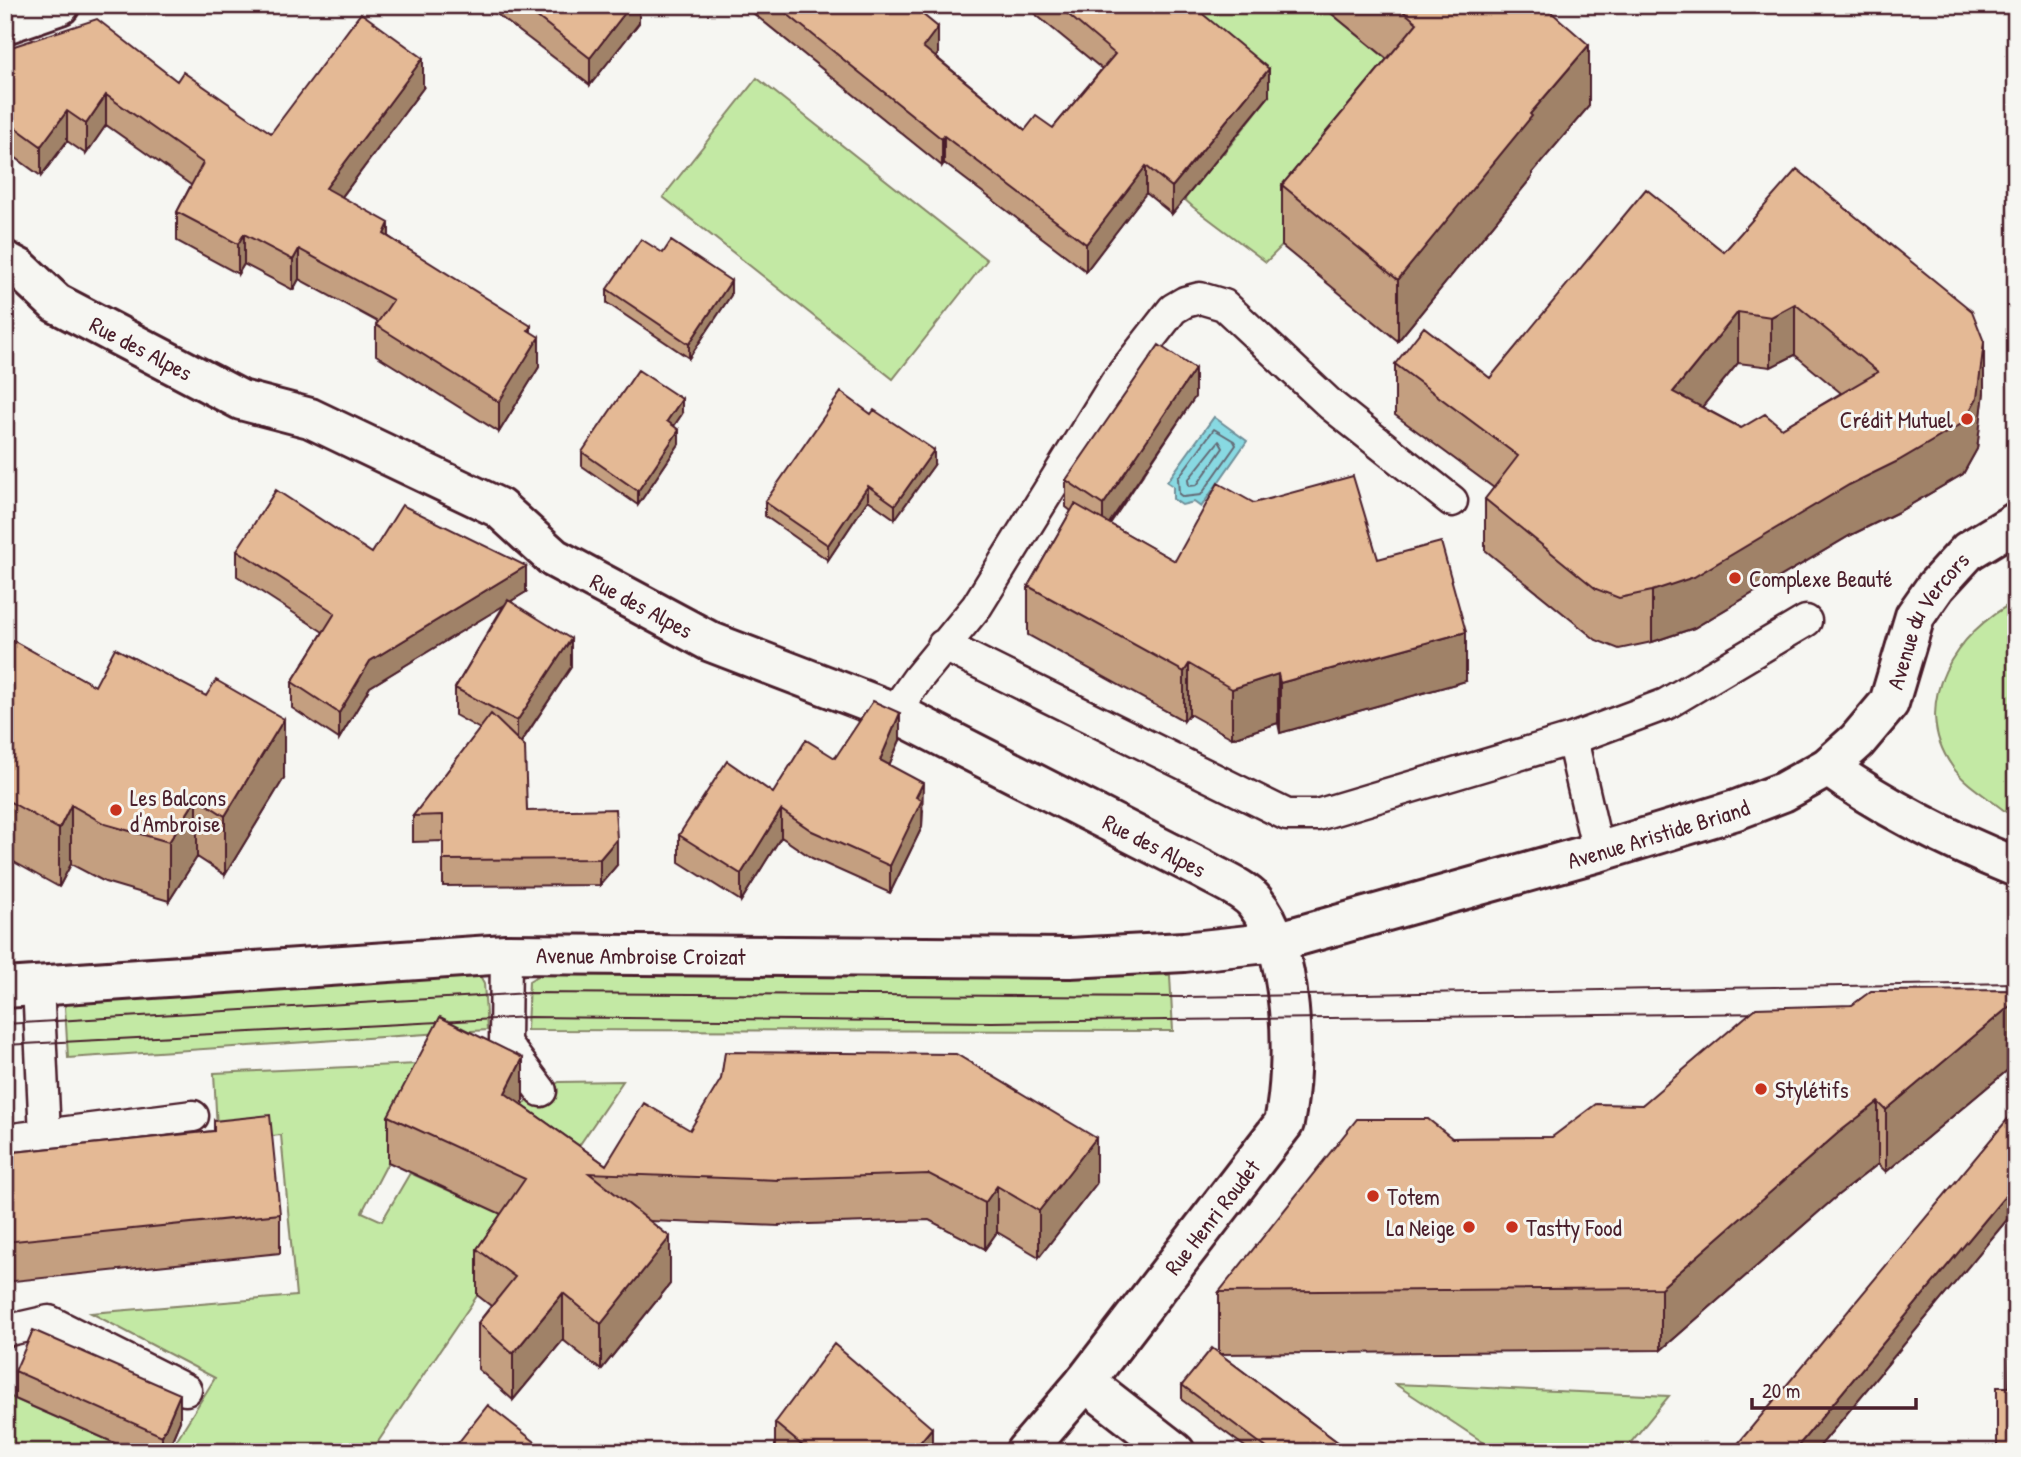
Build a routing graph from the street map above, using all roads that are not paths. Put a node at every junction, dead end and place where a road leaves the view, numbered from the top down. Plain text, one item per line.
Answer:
1 (60, 5) edge
2 (5, 24) edge
3 (5, 261) edge
4 (1452, 501) dead end
5 (2016, 522) edge
6 (1806, 621) dead end
7 (943, 645) junction
8 (894, 712) junction
9 (1572, 739) junction
10 (1828, 767) junction
11 (1598, 852) junction
12 (2016, 867) edge
13 (1276, 942) junction
14 (506, 954) junction
15 (21, 986) edge
16 (541, 1091) dead end
17 (193, 1115) dead end
18 (44, 1135) junction
19 (5, 1140) edge
20 (5, 1331) edge
21 (1085, 1382) junction
22 (186, 1390) dead end
23 (1025, 1452) edge
24 (1175, 1452) edge

1 - 2 street
3 - 8 street, Rue des Alpes
4 - 7 lane
5 - 10 street, Avenue du Vercors
6 - 9 lane
7 - 8 lane
7 - 9 lane
8 - 13 street, Rue des Alpes
9 - 11 lane
10 - 11 street, Avenue Aristide Briand
10 - 12 street
11 - 13 street, Avenue Aristide Briand
13 - 14 street, Avenue Ambroise Croizat
13 - 21 street, Rue Henri Roudet
14 - 15 street, Avenue Ambroise Croizat
14 - 16 lane
15 - 18 lane
17 - 18 lane
18 - 19 lane
20 - 22 lane
21 - 23 street, Rue Henri Roudet
21 - 24 street

